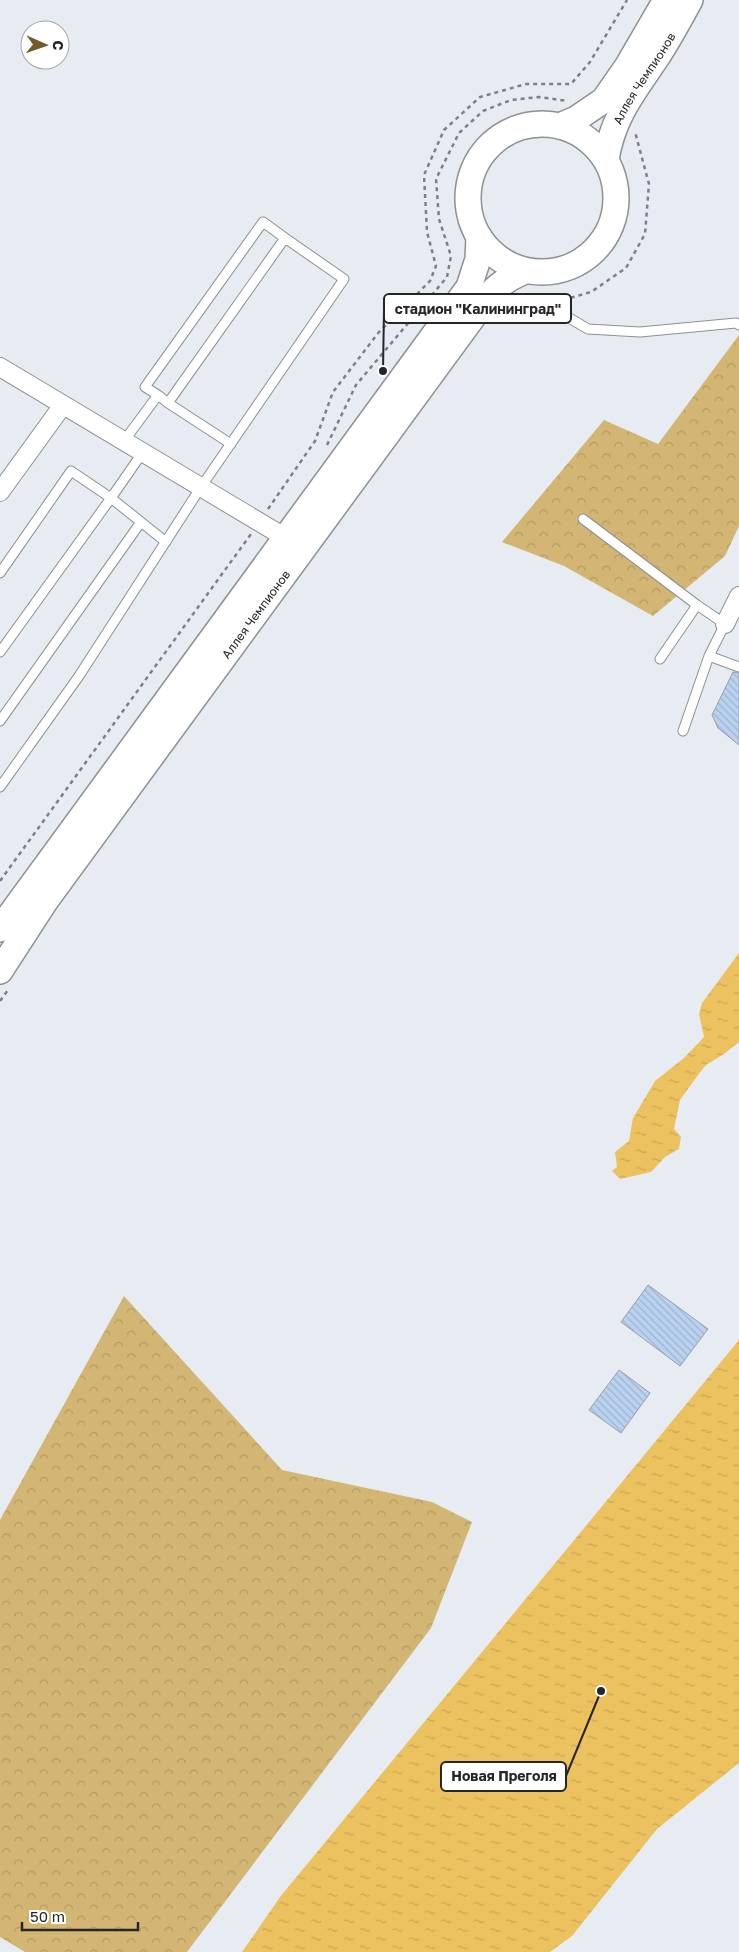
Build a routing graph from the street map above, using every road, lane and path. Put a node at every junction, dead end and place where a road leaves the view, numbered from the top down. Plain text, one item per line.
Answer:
1 (627, 0) edge
2 (666, 0) edge
3 (690, 0) edge
4 (569, 101) dead end
5 (560, 126) junction
6 (634, 128) dead end
7 (606, 159) junction
8 (479, 237) junction
9 (285, 238) junction
10 (525, 271) junction
11 (562, 300) dead end
12 (552, 303) dead end
13 (503, 306) dead end
14 (559, 312) dead end
15 (739, 325) edge
16 (0, 367) edge
17 (158, 395) junction
18 (168, 403) junction
19 (63, 405) junction
20 (124, 441) junction
21 (231, 444) junction
22 (143, 452) junction
23 (322, 452) dead end
24 (201, 487) junction
25 (0, 492) edge
26 (111, 498) junction
27 (583, 519) dead end
28 (141, 522) junction
29 (259, 522) junction
30 (286, 538) junction
31 (166, 542) junction
32 (0, 573) edge
33 (739, 596) edge
34 (697, 605) junction
35 (725, 624) junction
36 (0, 652) edge
37 (709, 656) junction
38 (660, 659) dead end
39 (739, 667) edge
40 (0, 721) edge
41 (683, 731) dead end
42 (0, 787) edge
43 (0, 881) edge
44 (0, 929) edge
45 (5, 978) edge
46 (0, 1001) edge

1 - 29 path
2 - 5 main road, Аллея Чемпионов
3 - 7 main road, Аллея Чемпионов
4 - 23 path
5 - 7 main road, Аллея Чемпионов
5 - 8 main road, Аллея Чемпионов
6 - 11 path
7 - 10 main road, Аллея Чемпионов
8 - 10 main road, Аллея Чемпионов
8 - 30 main road, Аллея Чемпионов
9 - 17 lane
9 - 18 lane
9 - 21 lane
10 - 45 main road, Аллея Чемпионов
12 - 13 path
14 - 15 lane
16 - 19 street
17 - 18 lane
17 - 20 lane
18 - 21 lane
19 - 20 street
19 - 25 street
20 - 22 street
21 - 24 lane
22 - 24 street
22 - 26 lane
24 - 29 street
24 - 31 lane
26 - 28 lane
26 - 32 lane
26 - 36 lane
27 - 34 lane
28 - 31 lane
28 - 40 lane
29 - 30 street
29 - 43 path
30 - 44 main road, Аллея Чемпионов
31 - 42 lane
33 - 35 street
34 - 35 lane
34 - 38 lane
35 - 37 lane
37 - 39 lane
37 - 41 lane
45 - 46 path

